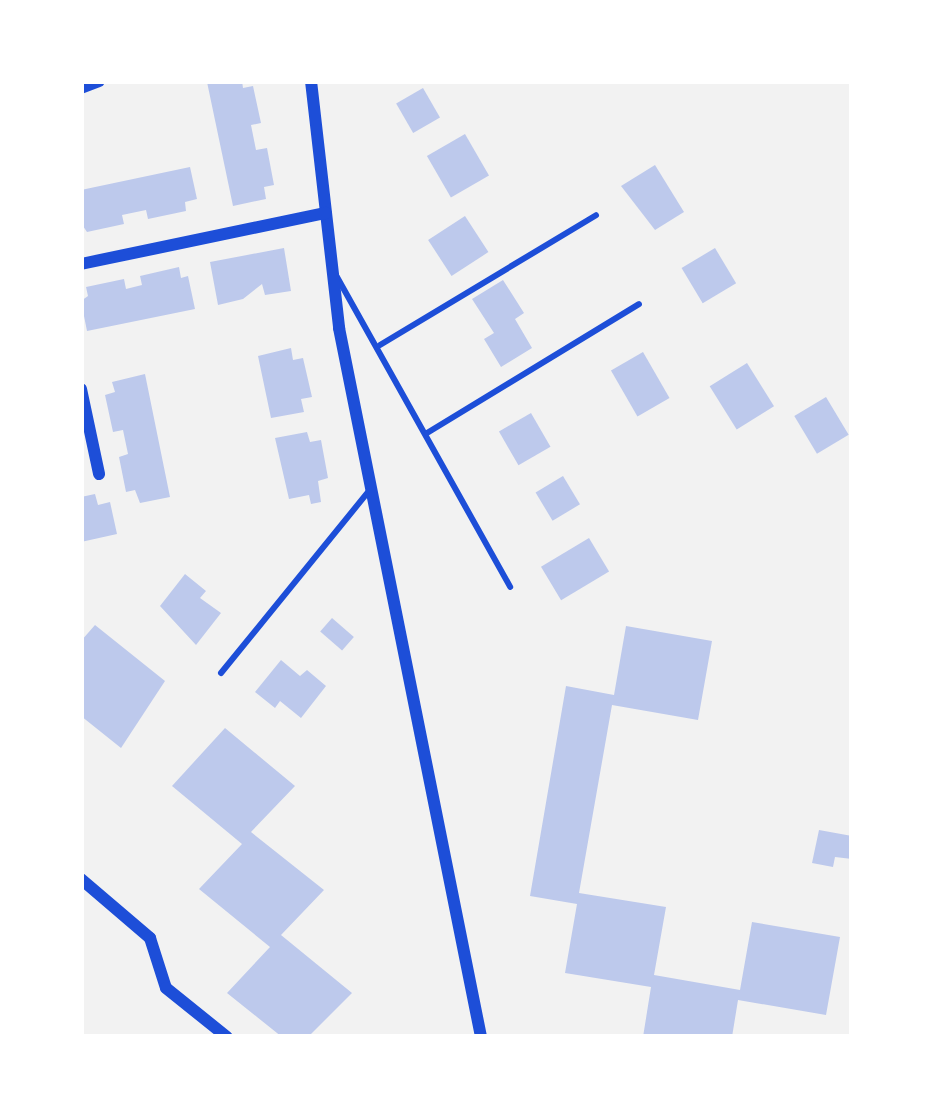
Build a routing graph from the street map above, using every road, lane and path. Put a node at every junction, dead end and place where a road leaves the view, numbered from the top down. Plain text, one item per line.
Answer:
1 (100, 81) edge
2 (311, 81) edge
3 (81, 88) edge
4 (326, 213) junction
5 (596, 215) dead end
6 (81, 264) edge
7 (332, 269) junction
8 (639, 304) dead end
9 (380, 345) junction
10 (81, 389) edge
11 (427, 434) junction
12 (99, 475) dead end
13 (371, 489) junction
14 (510, 587) dead end
15 (221, 673) dead end
16 (81, 879) edge
17 (227, 1037) edge
18 (482, 1037) edge

1 - 3 street
2 - 4 street
4 - 6 street
4 - 7 street
5 - 9 lane
7 - 9 lane
7 - 13 street
8 - 11 lane
9 - 11 lane
10 - 12 street
11 - 14 lane
13 - 15 lane
13 - 18 street
16 - 17 street

